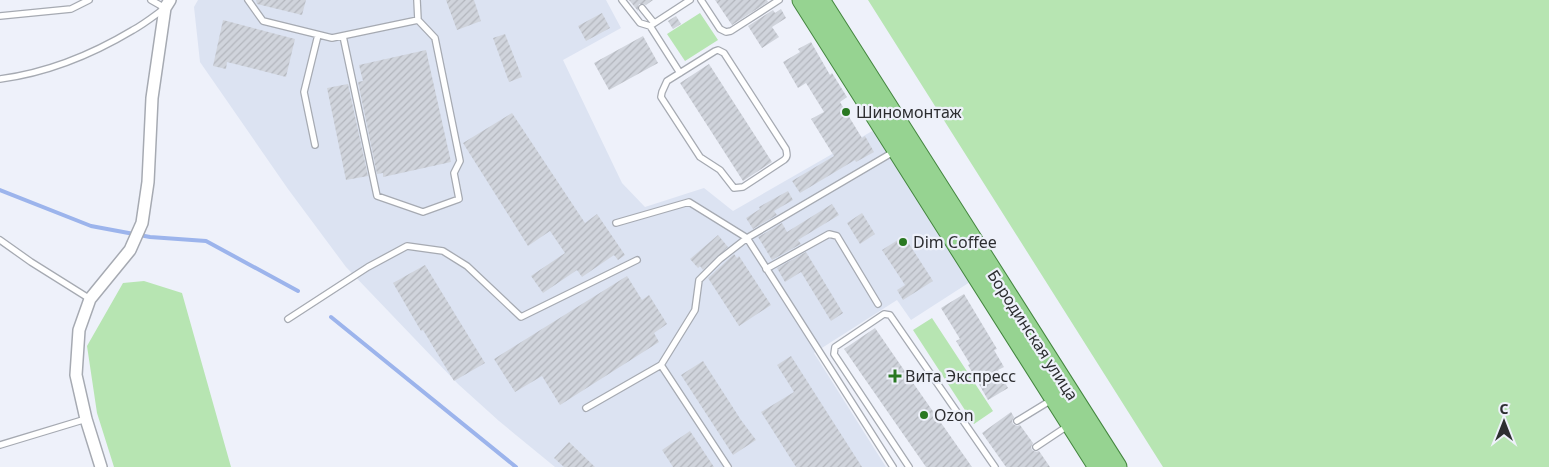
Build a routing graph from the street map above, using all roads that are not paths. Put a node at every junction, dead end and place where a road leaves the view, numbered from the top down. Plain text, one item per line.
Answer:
1 (88, 0) edge
2 (151, 0) edge
3 (248, 0) edge
4 (417, 0) edge
5 (622, 0) edge
6 (690, 0) edge
7 (701, 0) edge
8 (779, 0) edge
9 (802, 0) edge
10 (820, 0) edge
11 (167, 4) edge
12 (642, 8) dead end
13 (0, 16) edge
14 (418, 20) junction
15 (652, 25) junction
16 (318, 35) junction
17 (343, 36) junction
18 (680, 73) junction
19 (0, 79) edge
20 (316, 145) dead end
21 (897, 150) junction
22 (616, 223) dead end
23 (746, 238) junction
24 (0, 240) edge
25 (637, 260) dead end
26 (766, 269) junction
27 (90, 299) junction
28 (878, 304) dead end
29 (288, 319) dead end
30 (661, 365) junction
31 (1054, 398) junction
32 (586, 408) dead end
33 (86, 419) junction
34 (1017, 421) dead end
35 (1071, 423) junction
36 (0, 446) edge
37 (1036, 447) dead end
38 (101, 467) edge
39 (728, 467) edge
40 (893, 467) edge
41 (909, 467) edge
42 (995, 467) edge
43 (1098, 467) edge
44 (1118, 467) edge

1 - 13 lane
2 - 11 lane
3 - 16 lane
4 - 14 lane
5 - 15 lane
6 - 15 lane
7 - 8 lane
9 - 21 main road, Бородинская улица
10 - 44 main road, Бородинская улица
11 - 19 lane
11 - 27 street
12 - 15 lane
14 - 17 lane
14 - 17 lane
15 - 18 lane
16 - 17 lane
16 - 20 lane
18 - 18 lane
21 - 23 lane
21 - 31 main road, Бородинская улица
22 - 23 lane
23 - 26 lane
23 - 30 lane
24 - 27 lane
25 - 29 lane
26 - 28 lane
26 - 40 lane
27 - 33 street
30 - 32 lane
30 - 39 lane
31 - 34 lane
31 - 35 main road, Бородинская улица
33 - 36 lane
33 - 38 street
35 - 37 lane
35 - 43 main road, Бородинская улица
41 - 42 lane

